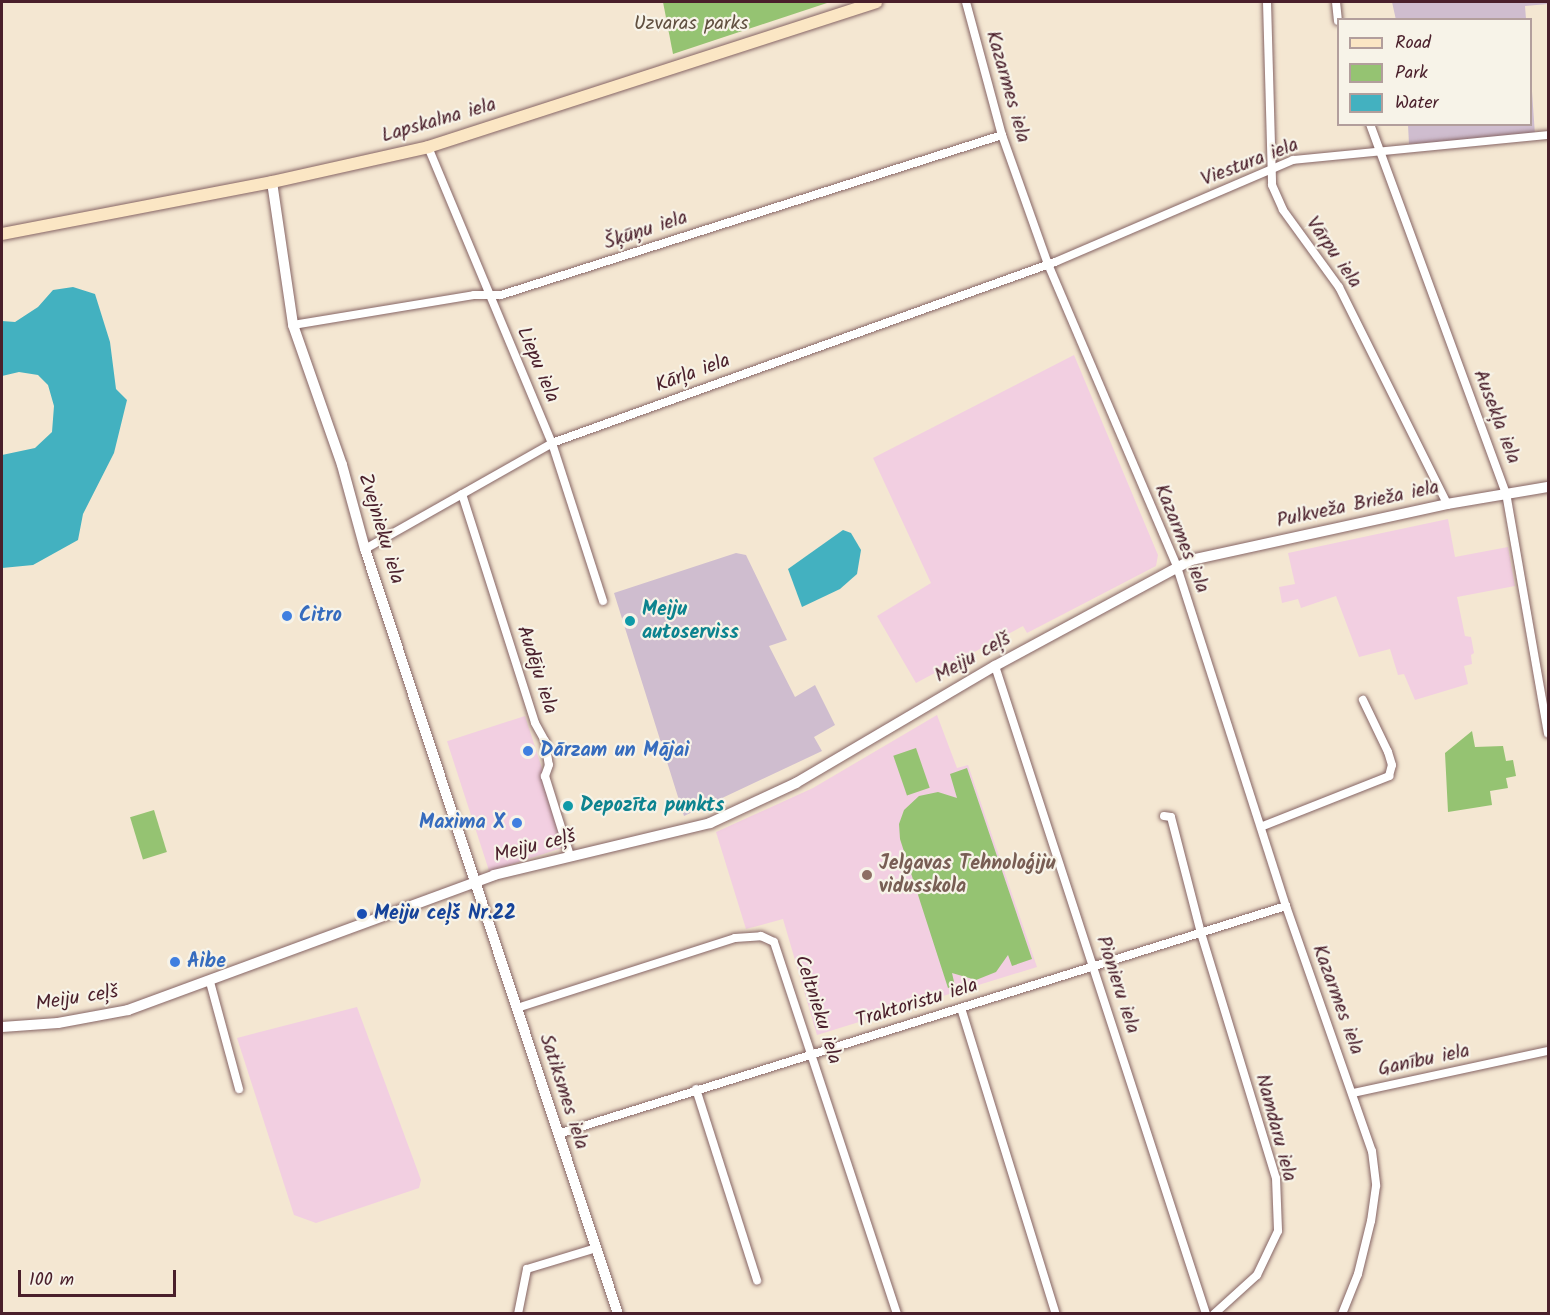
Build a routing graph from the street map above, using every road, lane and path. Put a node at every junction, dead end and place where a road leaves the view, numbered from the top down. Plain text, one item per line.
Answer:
1 (876, 2) edge
2 (966, 2) edge
3 (1267, 2) edge
4 (1336, 2) edge
5 (1338, 18) edge
6 (1371, 126) edge
7 (1002, 135) junction
8 (1548, 135) edge
9 (428, 147) junction
10 (1378, 149) junction
11 (1271, 170) junction
12 (272, 182) junction
13 (2, 234) edge
14 (1048, 264) junction
15 (489, 293) junction
16 (293, 325) junction
17 (552, 442) junction
18 (1548, 487) edge
19 (1506, 493) junction
20 (462, 494) junction
21 (1447, 504) junction
22 (365, 549) junction
23 (1178, 567) junction
24 (603, 601) dead end
25 (995, 666) junction
26 (1363, 700) dead end
27 (1548, 733) edge
28 (1164, 816) dead end
29 (1263, 826) junction
30 (570, 856) junction
31 (474, 882) junction
32 (1286, 906) junction
33 (1201, 933) junction
34 (1094, 968) junction
35 (210, 982) junction
36 (517, 1008) junction
37 (961, 1008) junction
38 (2, 1027) edge
39 (1548, 1051) edge
40 (814, 1052) junction
41 (239, 1089) dead end
42 (696, 1089) junction
43 (1353, 1094) junction
44 (558, 1134) junction
45 (596, 1248) junction
46 (757, 1281) dead end
47 (518, 1314) edge
48 (618, 1314) edge
49 (897, 1314) edge
50 (1056, 1314) edge
51 (1206, 1314) edge
52 (1214, 1314) edge
53 (1342, 1314) edge

1 - 9 main road, Lapskalna iela
2 - 7 street, Kazarmes iela
3 - 11 street, Vārpu iela
4 - 5 street
6 - 10 street, Ausekļa iela
7 - 14 street, Kazarmes iela
7 - 15 street, Šķūņu iela
8 - 10 street, Viestura iela
9 - 12 main road, Lapskalna iela
9 - 15 street, Liepu iela
10 - 11 street, Viestura iela
10 - 19 street, Ausekļa iela
11 - 14 street, Viestura iela
11 - 21 street, Vārpu iela
12 - 13 main road, Lapskalna iela
12 - 16 street, Zvejnieku iela
14 - 17 street, Kārļa iela
14 - 23 street, Kazarmes iela
15 - 16 street, Šķūņu iela
15 - 17 street, Liepu iela
16 - 22 street, Zvejnieku iela
17 - 20 street, Kārļa iela
17 - 24 street, Liepu iela
18 - 19 street, Pulkveža Brieža iela
19 - 21 street, Pulkveža Brieža iela
19 - 27 street, Ausekļa iela
20 - 22 street, Kārļa iela
20 - 30 street, Audēju iela
21 - 23 street, Pulkveža Brieža iela
22 - 31 street, Zvejnieku iela
23 - 25 street, Meiju ceļš
23 - 29 street, Kazarmes iela
25 - 30 street, Meiju ceļš
25 - 34 street, Pionieru iela
26 - 29 street
28 - 33 street, Namdaru iela
29 - 32 street, Kazarmes iela
30 - 31 street, Meiju ceļš
31 - 35 street, Meiju ceļš
31 - 36 street, Satiksmes iela
32 - 33 street, Traktoristu iela
32 - 43 street, Kazarmes iela
33 - 34 street, Traktoristu iela
33 - 52 street, Namdaru iela
34 - 37 street, Traktoristu iela
34 - 51 street, Pionieru iela
35 - 38 street, Meiju ceļš
35 - 41 street
36 - 40 street, Celtnieku iela
36 - 44 street, Satiksmes iela
37 - 40 street, Traktoristu iela
37 - 50 street
39 - 43 street, Ganību iela
40 - 42 street, Traktoristu iela
40 - 49 street, Celtnieku iela
42 - 44 street, Traktoristu iela
42 - 46 street
43 - 53 street
44 - 45 street, Satiksmes iela
45 - 47 street
45 - 48 street, Satiksmes iela

